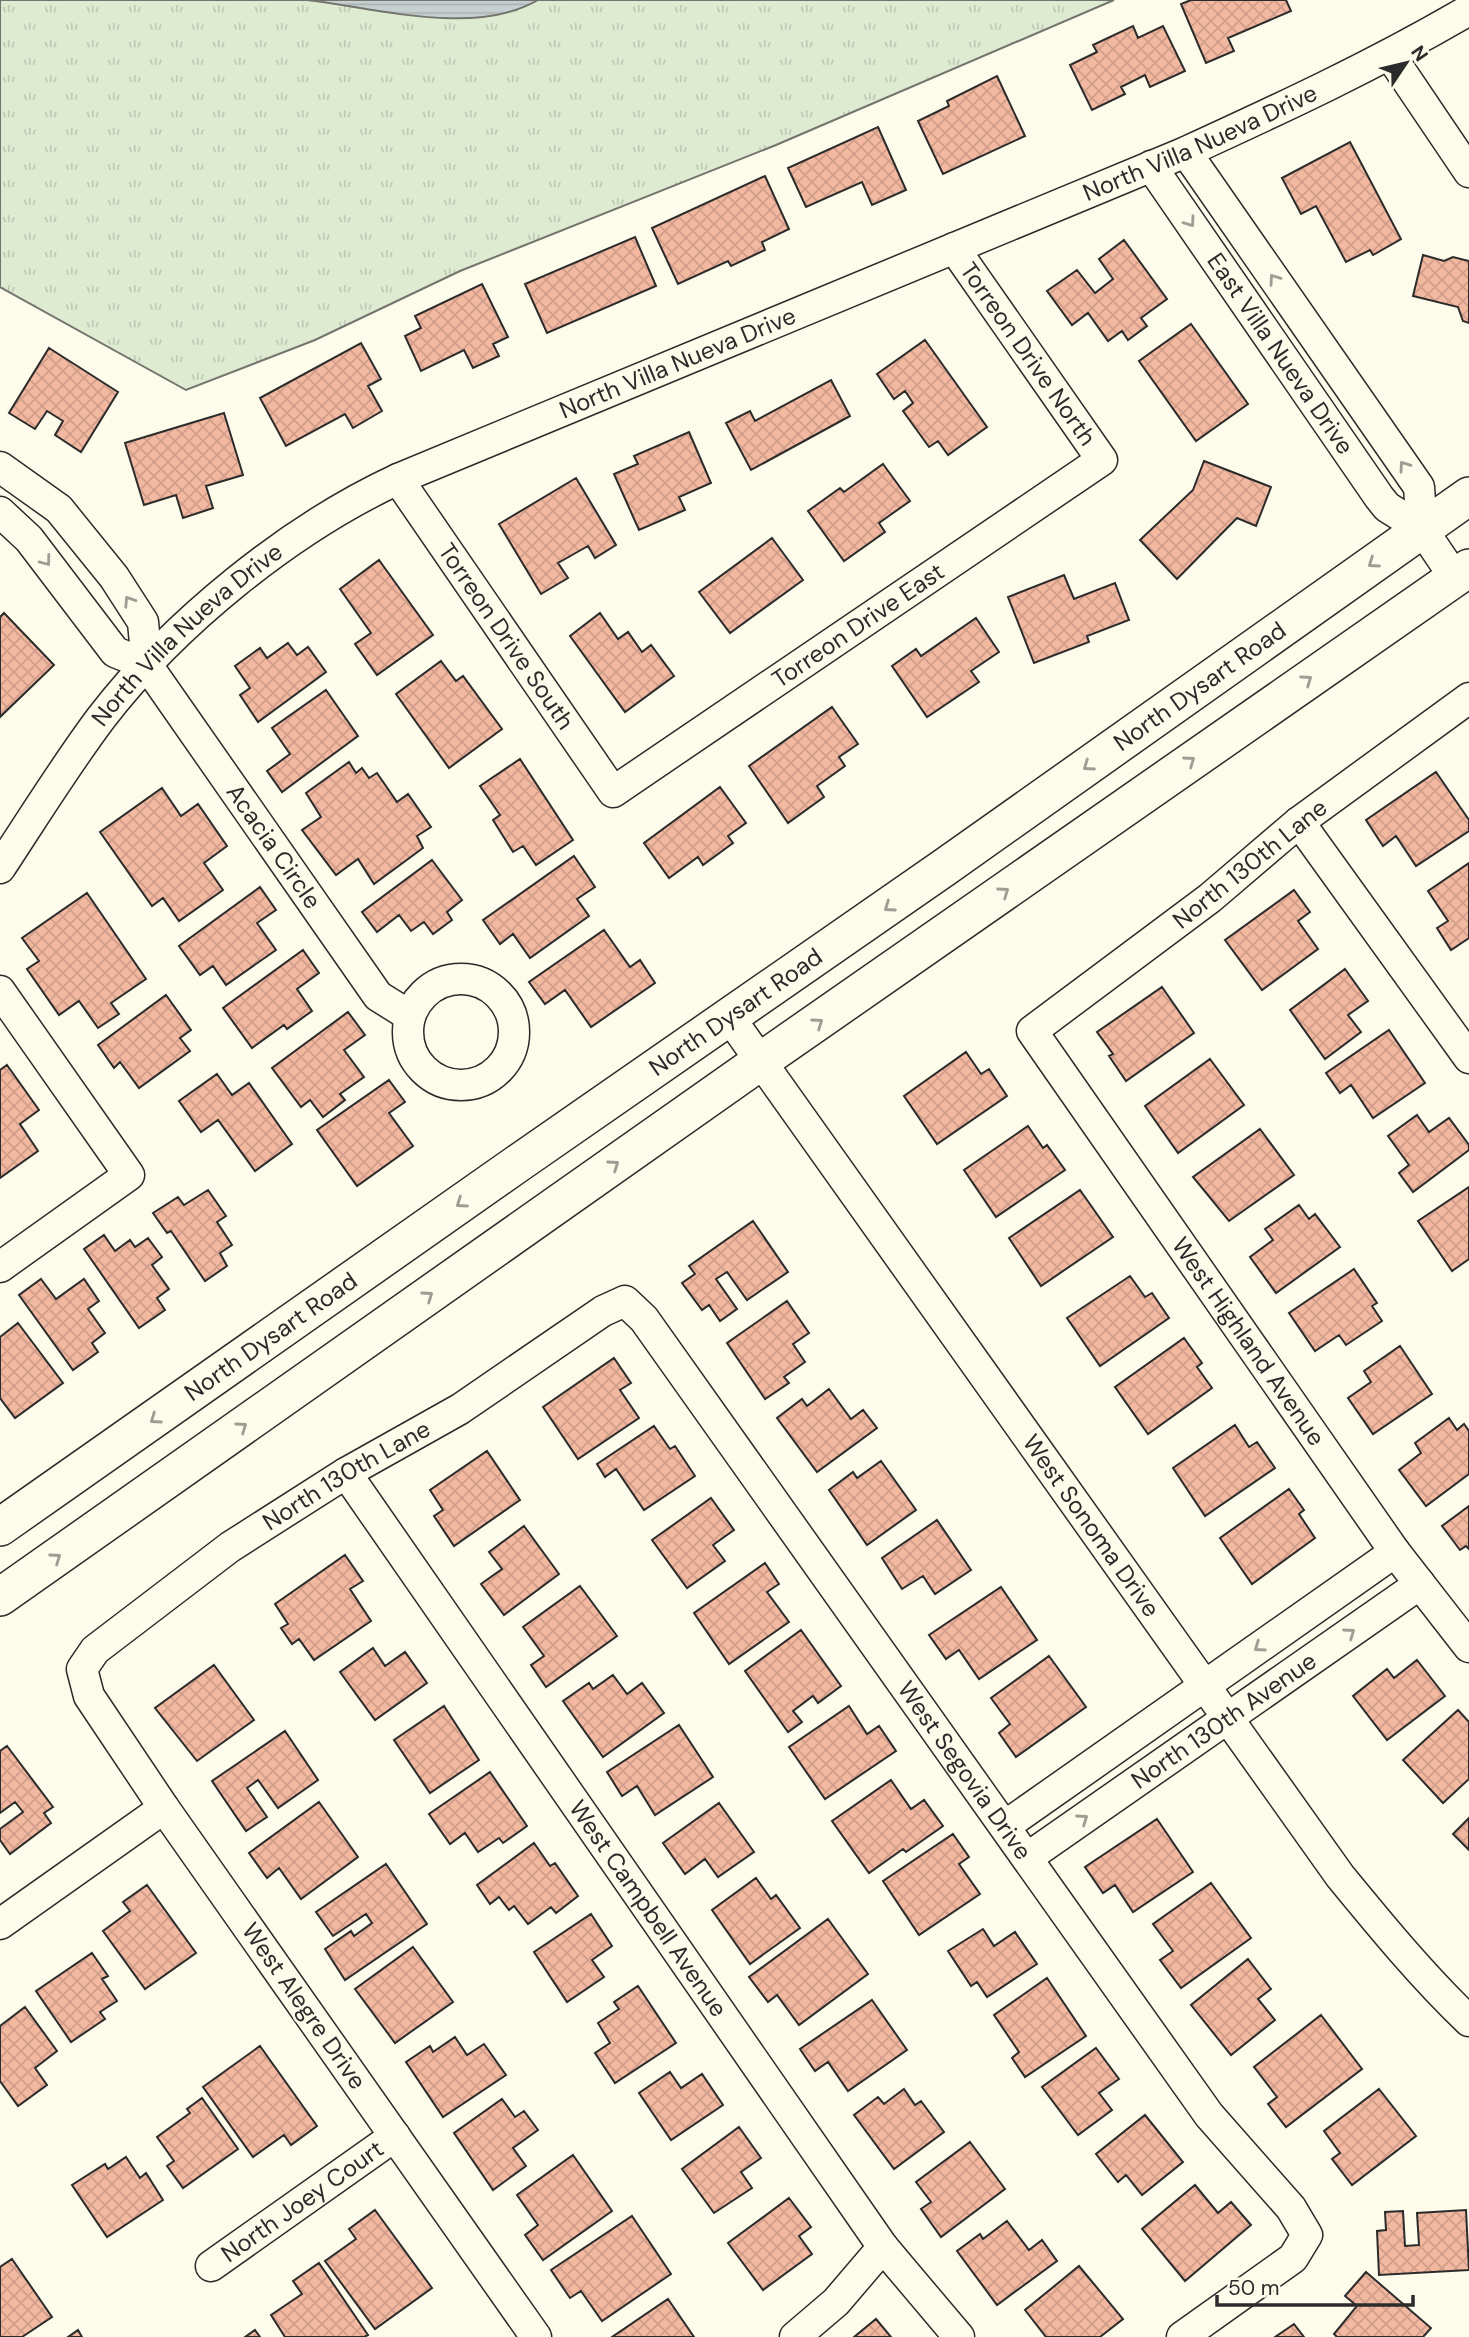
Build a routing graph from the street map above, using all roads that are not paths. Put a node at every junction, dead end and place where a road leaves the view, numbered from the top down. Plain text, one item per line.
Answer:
1 (1469, 10) edge
2 (1390, 55) junction
3 (1186, 152) junction
4 (1151, 166) junction
5 (1469, 172) edge
6 (954, 248) junction
7 (1102, 460) joint
8 (0, 467) edge
9 (398, 480) junction
10 (1469, 496) edge
11 (0, 512) edge
12 (1422, 529) junction
13 (1462, 573) edge
14 (147, 665) junction
15 (1469, 698) edge
16 (613, 792) joint
17 (1299, 822) junction
18 (0, 868) edge
19 (0, 991) edge
20 (410, 1016) dead end
21 (730, 1018) junction
22 (1032, 1031) joint
23 (1469, 1058) edge
24 (761, 1061) junction
25 (0, 1267) edge
26 (625, 1301) joint
27 (346, 1473) junction
28 (0, 1527) edge
29 (1395, 1552) junction
30 (1420, 1584) junction
31 (0, 1597) edge
32 (1469, 1647) edge
33 (82, 1669) joint
34 (1206, 1685) junction
35 (1229, 1717) junction
36 (164, 1808) junction
37 (1005, 1826) junction
38 (1027, 1858) junction
39 (0, 1924) edge
40 (1469, 2021) edge
41 (395, 2136) junction
42 (883, 2247) junction
43 (211, 2266) dead end
44 (536, 2337) edge
45 (795, 2337) edge
46 (959, 2337) edge
47 (1182, 2337) edge

1 - 2 street, North Villa Nueva Drive
2 - 3 street, North Villa Nueva Drive
2 - 5 street
3 - 4 street, North Villa Nueva Drive
12 -> 3 street, East Villa Nueva Drive
4 - 6 street, North Villa Nueva Drive
4 -> 12 street, East Villa Nueva Drive
6 - 7 street, Torreon Drive North
6 - 9 street, North Villa Nueva Drive
7 - 16 street, Torreon Drive East
14 -> 8 street
9 - 14 street, North Villa Nueva Drive
9 - 16 street, Torreon Drive South
10 - 12 main road, North Dysart Road
11 -> 14 street
12 - 13 street, East Villa Nueva Drive
12 -> 21 main road, North Dysart Road
24 -> 13 main road
14 - 18 street, North Villa Nueva Drive
14 - 20 street, Acacia Circle
15 - 17 street, North 130th Lane
17 - 22 street, North 130th Lane
17 - 23 street
19 - 25 street
21 - 24 street, West Sonoma Drive
21 -> 28 main road, North Dysart Road
22 - 29 street, West Highland Avenue
31 -> 24 main road
24 - 34 street, West Sonoma Drive
26 - 27 street, North 130th Lane
26 - 37 street, West Segovia Drive
27 - 33 street, North 130th Lane
27 - 42 street, West Campbell Avenue
29 - 30 street, West Highland Avenue
29 -> 34 street, North 130th Avenue
30 - 32 street, West Highland Avenue
35 -> 30 street, North 130th Avenue
33 - 36 street, West Alegre Drive
34 - 35 street, West Sonoma Drive
34 - 37 street, North 130th Avenue
38 -> 35 street, North 130th Avenue
35 - 40 street, West Sonoma Drive
36 - 39 street
36 - 41 street, West Alegre Drive
37 - 38 street, West Segovia Drive
38 - 47 street, West Segovia Drive
41 - 43 street, North Joey Court
41 - 44 street, West Alegre Drive
42 - 45 street
42 - 46 street, West Campbell Avenue

